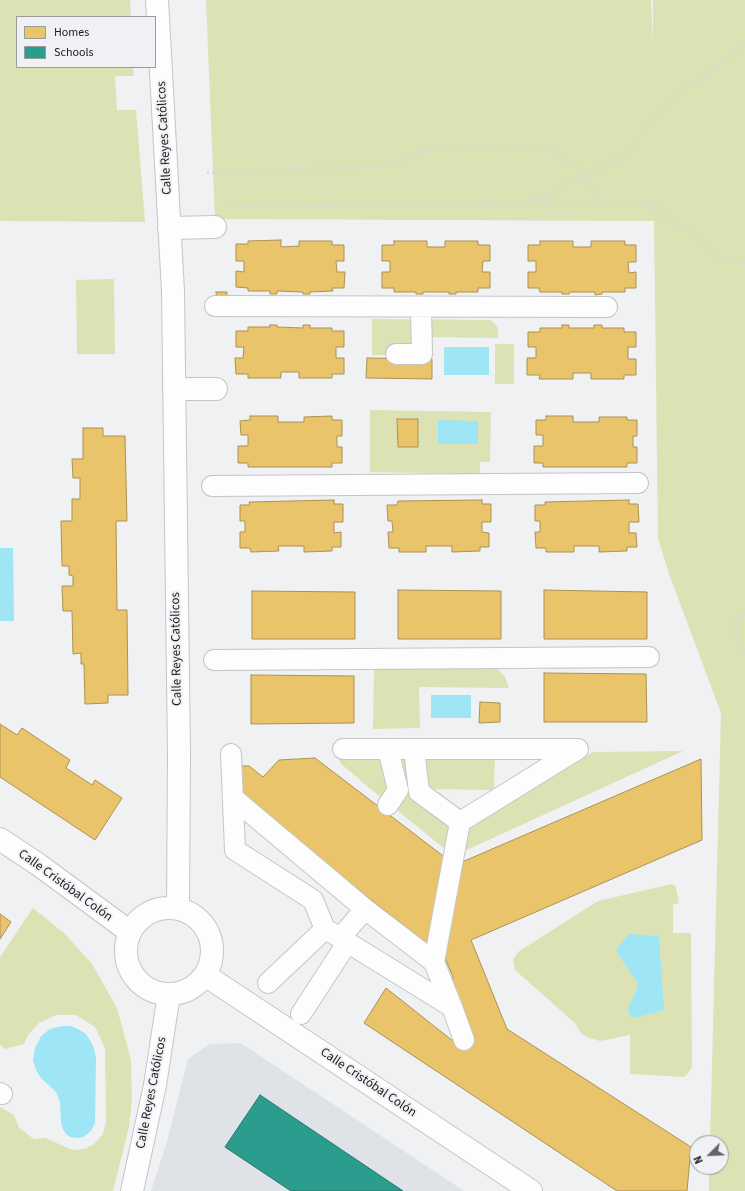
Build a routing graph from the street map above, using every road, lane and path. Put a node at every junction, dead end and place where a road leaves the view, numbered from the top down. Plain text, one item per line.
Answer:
1 (157, 0) edge
2 (745, 42) edge
3 (207, 173) dead end
4 (586, 175) junction
5 (600, 201) dead end
6 (663, 202) dead end
7 (530, 203) junction
8 (641, 203) junction
9 (220, 217) joint
10 (170, 228) junction
11 (745, 262) edge
12 (216, 306) dead end
13 (421, 307) junction
14 (607, 307) dead end
15 (396, 354) dead end
16 (174, 389) junction
17 (216, 389) dead end
18 (638, 483) dead end
19 (212, 486) dead end
20 (745, 613) edge
21 (745, 654) edge
22 (649, 657) dead end
23 (214, 660) dead end
24 (343, 749) dead end
25 (388, 749) junction
26 (414, 749) junction
27 (231, 754) dead end
28 (233, 798) junction
29 (388, 805) dead end
30 (460, 822) junction
31 (0, 840) edge
32 (178, 908) junction
33 (365, 909) junction
34 (130, 932) junction
35 (337, 936) junction
36 (434, 962) junction
37 (205, 975) junction
38 (268, 983) dead end
39 (170, 994) junction
40 (452, 1007) junction
41 (301, 1014) dead end
42 (464, 1040) dead end
43 (132, 1191) edge
44 (531, 1191) edge

1 - 10 street, Calle Reyes Católicos
2 - 4 path
3 - 4 path
4 - 5 path
4 - 7 path
6 - 8 path
7 - 8 path
7 - 9 path
8 - 11 path
9 - 10 street
10 - 16 street, Calle Reyes Católicos
12 - 13 street
13 - 14 street
13 - 15 street
16 - 17 street
16 - 32 street, Calle Reyes Católicos
18 - 19 street
20 - 21 path
22 - 23 street
24 - 25 street
25 - 26 street
25 - 29 street
26 - 30 street
26 - 30 street
27 - 28 street
28 - 33 street
28 - 35 street
30 - 36 street
31 - 34 street, Calle Cristóbal Colón
32 - 34 street
32 - 37 street
33 - 35 street
33 - 36 street
34 - 39 street
35 - 38 street
35 - 40 street
35 - 41 street
36 - 40 street
37 - 39 street
37 - 44 street, Calle Cristóbal Colón
39 - 43 street, Calle Reyes Católicos
40 - 42 street

